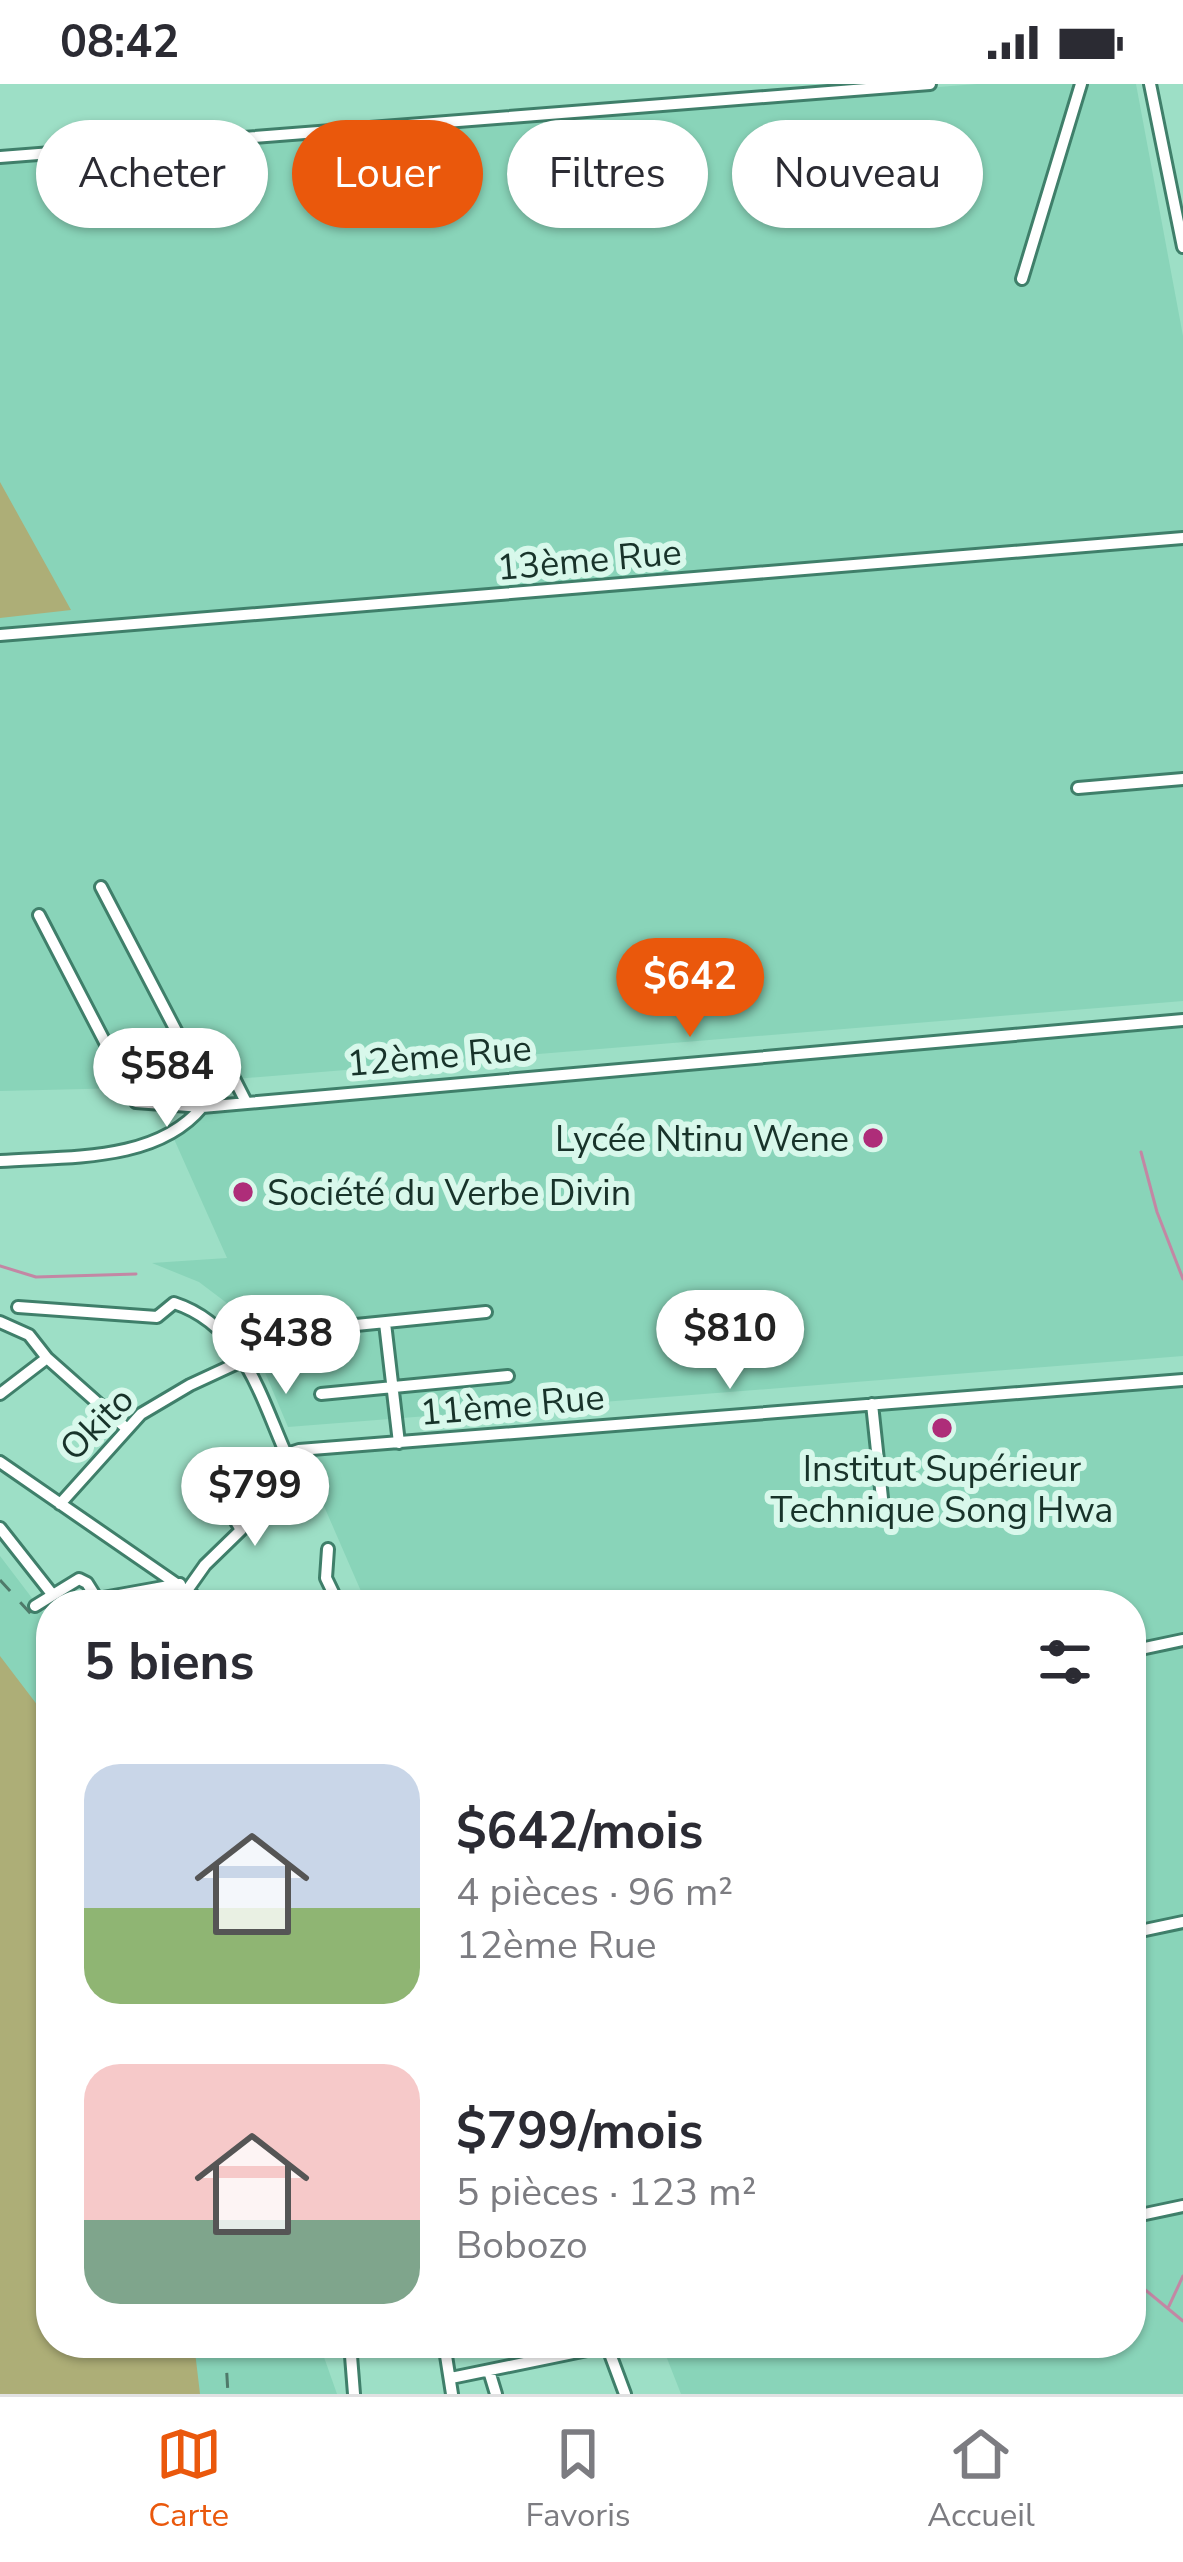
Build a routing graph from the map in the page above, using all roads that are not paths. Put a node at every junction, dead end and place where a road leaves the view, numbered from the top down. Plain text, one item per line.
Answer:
1 (931, 84) edge
2 (1081, 84) edge
3 (1150, 84) edge
4 (0, 157) edge
5 (1183, 247) edge
6 (1022, 279) dead end
7 (1183, 538) edge
8 (0, 635) edge
9 (1183, 779) edge
10 (1078, 788) dead end
11 (101, 887) dead end
12 (39, 914) dead end
13 (1183, 1020) edge
14 (246, 1102) junction
15 (202, 1107) junction
16 (0, 1162) edge
17 (18, 1307) dead end
18 (486, 1312) dead end
19 (0, 1322) edge
20 (385, 1323) junction
21 (276, 1333) dead end
22 (47, 1358) junction
23 (244, 1360) junction
24 (508, 1376) dead end
25 (1183, 1380) edge
26 (392, 1388) junction
27 (0, 1394) edge
28 (321, 1394) dead end
29 (872, 1404) junction
30 (126, 1428) junction
31 (399, 1443) junction
32 (286, 1454) junction
33 (0, 1462) edge
34 (212, 1487) dead end
35 (224, 1501) dead end
36 (59, 1504) junction
37 (884, 1517) dead end
38 (0, 1528) edge
39 (328, 1549) dead end
40 (184, 1587) junction
41 (49, 1590) edge
42 (59, 1590) edge
43 (91, 1590) edge
44 (162, 1590) edge
45 (188, 1590) edge
46 (332, 1590) edge
47 (1183, 1640) edge
48 (1146, 1648) edge
49 (1183, 1922) edge
50 (1146, 1930) edge
51 (1183, 2206) edge
52 (1146, 2214) edge
53 (351, 2358) edge
54 (447, 2358) edge
55 (549, 2358) edge
56 (611, 2358) edge
57 (488, 2372) junction
58 (451, 2378) junction
59 (354, 2394) edge
60 (452, 2394) edge
61 (496, 2394) edge
62 (625, 2394) edge

1 - 4 street
2 - 6 street
3 - 5 street
7 - 8 street, 13ème Rue
9 - 10 street
11 - 14 street
12 - 15 street
13 - 14 street, 12ème Rue
14 - 15 street, 12ème Rue
15 - 16 street, 12ème Rue
17 - 23 street
18 - 20 street
19 - 22 street
20 - 21 street
20 - 26 street
22 - 27 street
22 - 30 street
23 - 30 street, Okito
23 - 32 street
24 - 26 street
25 - 29 street, 11ème Rue
26 - 28 street
26 - 31 street
29 - 31 street, 11ème Rue
29 - 37 street
30 - 36 street, Okito
31 - 32 street, 11ème Rue
32 - 34 street, 11ème Rue
33 - 36 street
35 - 40 street
36 - 40 street
38 - 41 street
39 - 46 street
40 - 44 street
40 - 45 street
42 - 43 street
47 - 48 street
49 - 50 street
51 - 52 street
53 - 59 street
54 - 58 street
55 - 57 street
56 - 62 street
57 - 58 street
57 - 61 street
58 - 60 street

